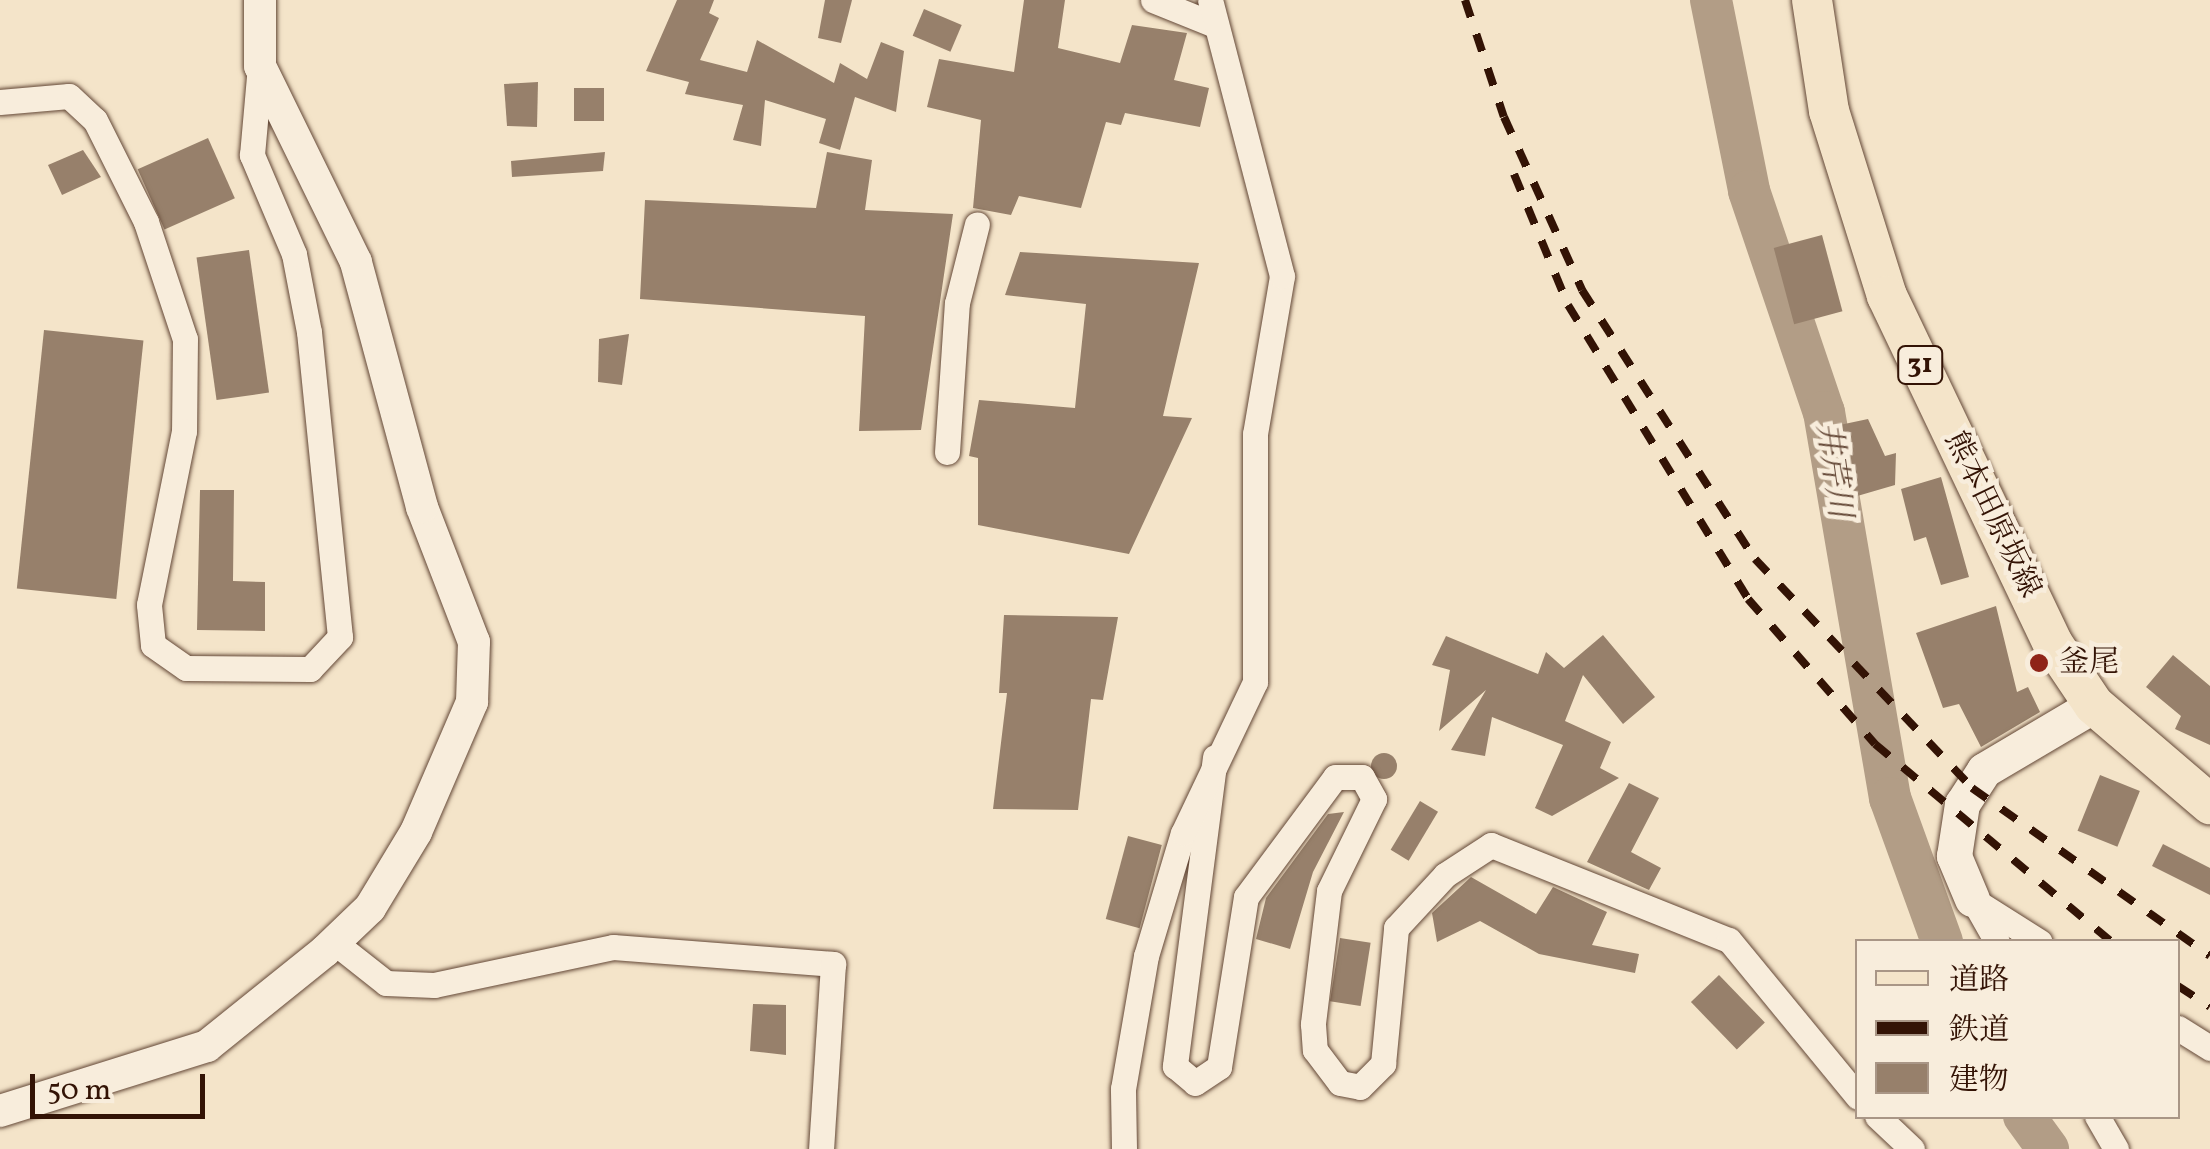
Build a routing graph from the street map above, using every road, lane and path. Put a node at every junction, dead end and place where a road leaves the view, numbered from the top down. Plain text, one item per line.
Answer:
1 (260, 0) edge
2 (1153, 0) edge
3 (1812, 0) edge
4 (1211, 12) edge
5 (260, 66) junction
6 (0, 102) edge
7 (977, 224) dead end
8 (947, 452) dead end
9 (2094, 705) junction
10 (1216, 757) junction
11 (2207, 796) edge
12 (1972, 899) junction
13 (1995, 939) edge
14 (2035, 939) edge
15 (334, 942) junction
16 (2180, 1029) edge
17 (2210, 1048) edge
18 (1855, 1093) edge
19 (0, 1111) edge
20 (1879, 1119) edge
21 (2098, 1119) edge
22 (822, 1149) edge
23 (1124, 1149) edge
24 (1912, 1149) edge
25 (2116, 1149) edge

1 - 5 street
2 - 4 street
3 - 9 main road, 熊本田原坂線 / 31
4 - 10 street
5 - 6 street
5 - 15 street
7 - 8 street
9 - 11 main road, 熊本田原坂線 / 31
9 - 12 main road
10 - 18 street
10 - 23 street
12 - 13 street
12 - 14 street
15 - 19 street
15 - 22 street
16 - 17 street
20 - 24 street
21 - 25 street

